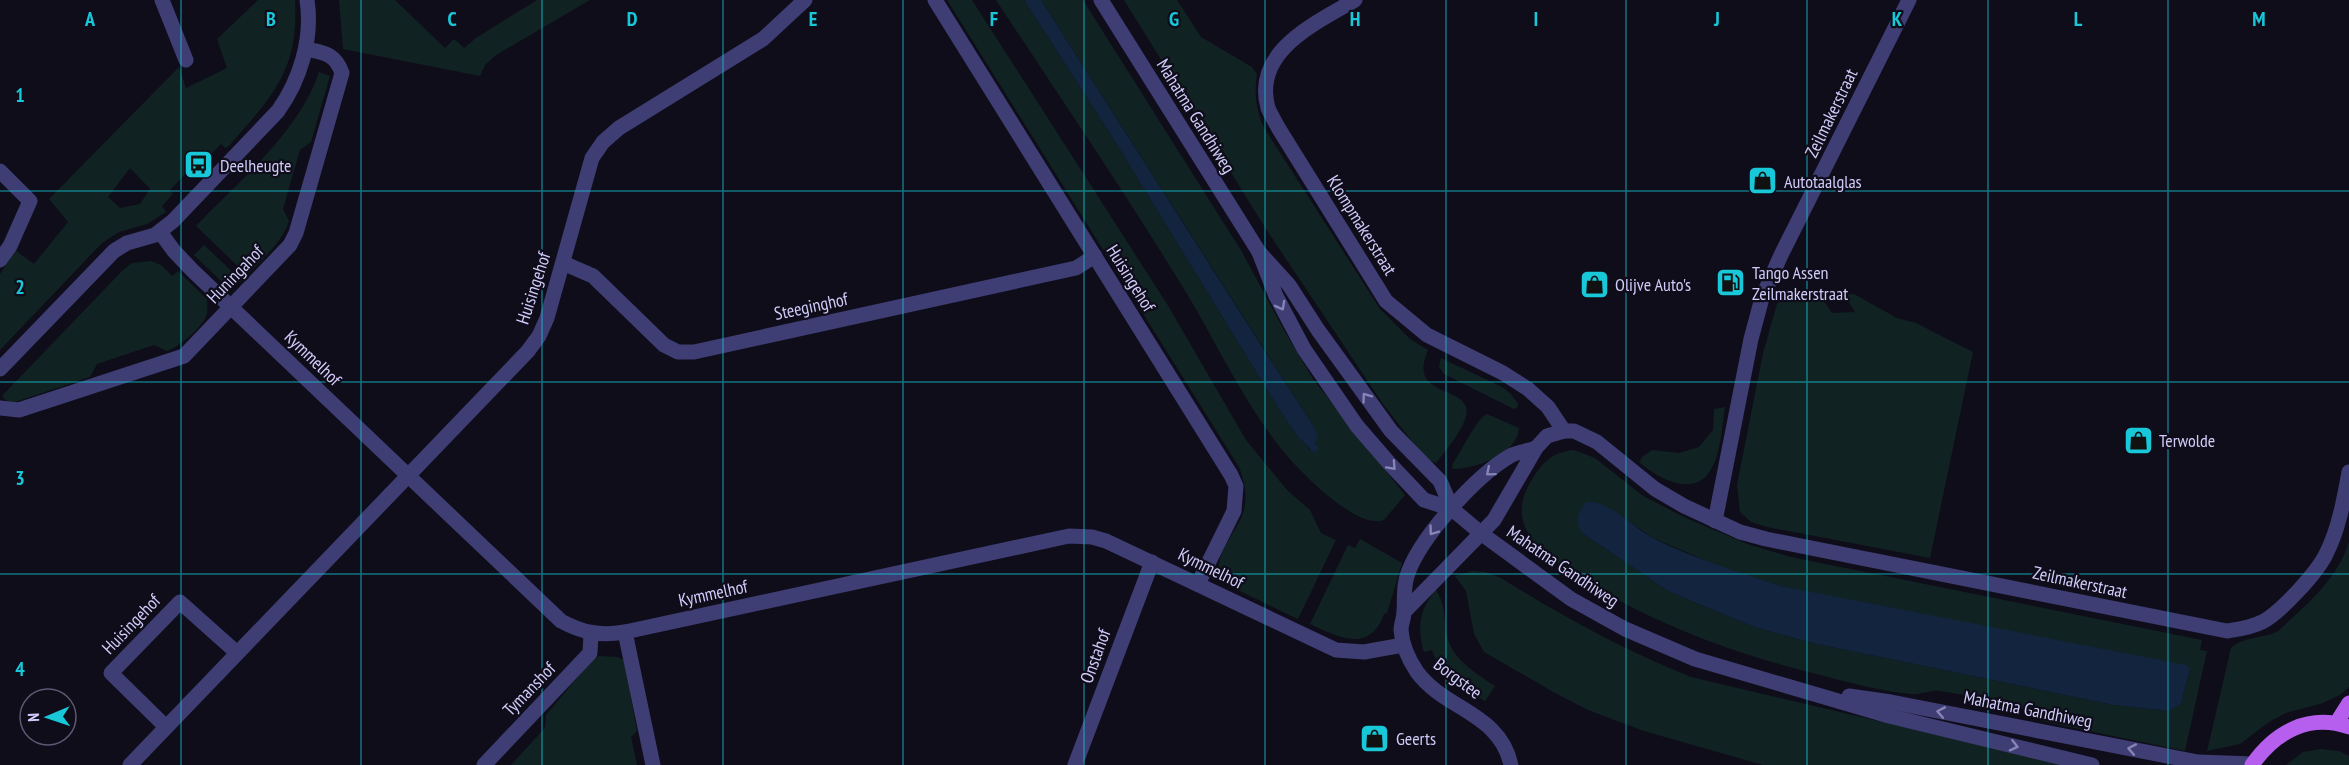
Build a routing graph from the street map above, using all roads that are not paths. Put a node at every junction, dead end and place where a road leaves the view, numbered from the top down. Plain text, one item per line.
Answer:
1 (162, 0) edge
2 (307, 0) edge
3 (805, 0) edge
4 (935, 0) edge
5 (1101, 0) edge
6 (1355, 0) edge
7 (1909, 0) edge
8 (306, 49) junction
9 (186, 60) dead end
10 (0, 171) edge
11 (160, 232) junction
12 (1259, 252) junction
13 (1095, 256) junction
14 (0, 260) edge
15 (563, 264) junction
16 (231, 306) junction
17 (0, 369) edge
18 (0, 408) edge
19 (1564, 431) junction
20 (1536, 448) junction
21 (2349, 472) edge
22 (408, 476) junction
23 (1452, 509) junction
24 (1715, 521) junction
25 (1482, 534) junction
26 (1152, 562) junction
27 (1198, 584) junction
28 (1404, 612) junction
29 (625, 632) junction
30 (591, 634) junction
31 (1403, 645) junction
32 (236, 652) junction
33 (1795, 688) junction
34 (2349, 703) edge
35 (2343, 724) edge
36 (166, 727) junction
37 (129, 765) edge
38 (484, 765) edge
39 (653, 765) edge
40 (1075, 765) edge
41 (1511, 765) edge
42 (2091, 765) edge
43 (2252, 765) edge

1 - 9 street
2 - 8 street
3 - 15 street, Huisingehof
4 - 13 street, Huisingehof
5 - 12 street, Mahatma Gandhiweg
6 - 19 street, Klompmakerstraat
7 - 24 street, Zeilmakerstraat
8 - 11 street
8 - 16 street, Huningahof
10 - 14 street
11 - 16 street, Kymmelhof
11 - 17 street
23 -> 12 street, Mahatma Gandhiweg
12 -> 23 street, Mahatma Gandhiweg
13 - 15 street, Steeginghof
13 - 27 street, Huisingehof
15 - 22 street, Huisingehof
16 - 18 street, Huningahof
16 - 22 street, Kymmelhof
19 - 20 street
19 - 24 street, Zeilmakerstraat
20 -> 23 street
20 - 25 street
21 - 24 street, Zeilmakerstraat
22 - 30 street, Kymmelhof
22 - 32 street, Huisingehof
23 - 25 street, Mahatma Gandhiweg
23 -> 28 street, Borgstee
25 - 28 street
25 - 33 street, Mahatma Gandhiweg
26 - 27 street, Kymmelhof
26 - 29 street, Kymmelhof
26 - 40 street, Onstahof
27 - 31 street, Kymmelhof
28 - 31 street, Borgstee
29 - 30 street, Kymmelhof
29 - 39 street
30 - 38 street, Tymanshof
31 - 41 street, Borgstee
32 - 36 street, Huisingehof
32 - 36 street, Huisingehof
33 -> 42 street, Mahatma Gandhiweg
43 -> 33 street, Mahatma Gandhiweg
34 - 35 main road
35 - 43 main road
36 - 37 street, Huisingehof

